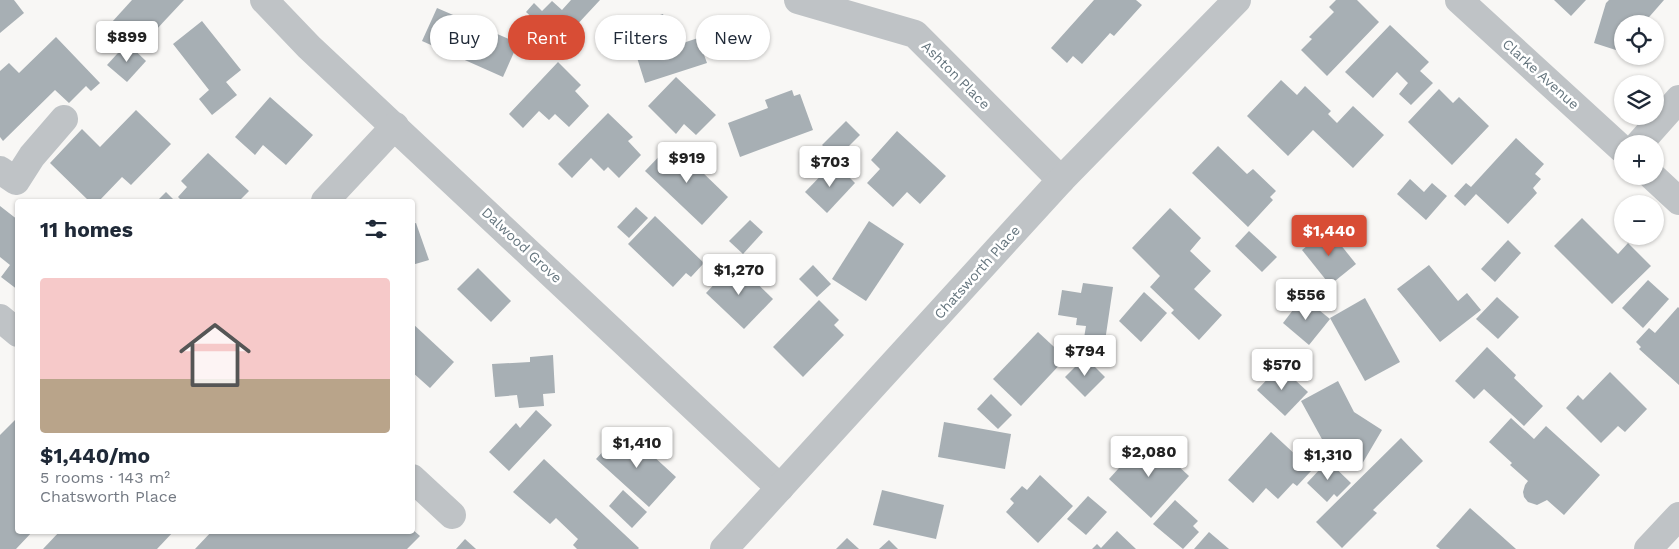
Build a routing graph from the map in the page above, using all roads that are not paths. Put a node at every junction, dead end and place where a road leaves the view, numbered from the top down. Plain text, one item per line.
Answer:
1 (264, 0) edge
2 (798, 0) edge
3 (1237, 0) edge
4 (1458, 0) edge
5 (1679, 99) edge
6 (64, 119) dead end
7 (395, 126) junction
8 (1647, 135) edge
9 (1614, 142) edge
10 (0, 170) edge
11 (1061, 180) junction
12 (1662, 185) edge
13 (327, 199) edge
14 (1679, 201) edge
15 (0, 318) edge
16 (15, 330) edge
17 (415, 481) edge
18 (780, 488) junction
19 (452, 515) dead end
20 (1679, 516) edge
21 (724, 549) edge
22 (1648, 549) edge

1 - 7 street, Dalwood Grove
2 - 11 street, Ashton Place
3 - 11 street, Chatsworth Place
4 - 9 street, Clarke Avenue
5 - 8 street
6 - 10 street
7 - 13 street
7 - 18 street, Dalwood Grove
11 - 18 street, Chatsworth Place
12 - 14 street
15 - 16 street
17 - 19 street
18 - 21 street, Chatsworth Place
20 - 22 street

